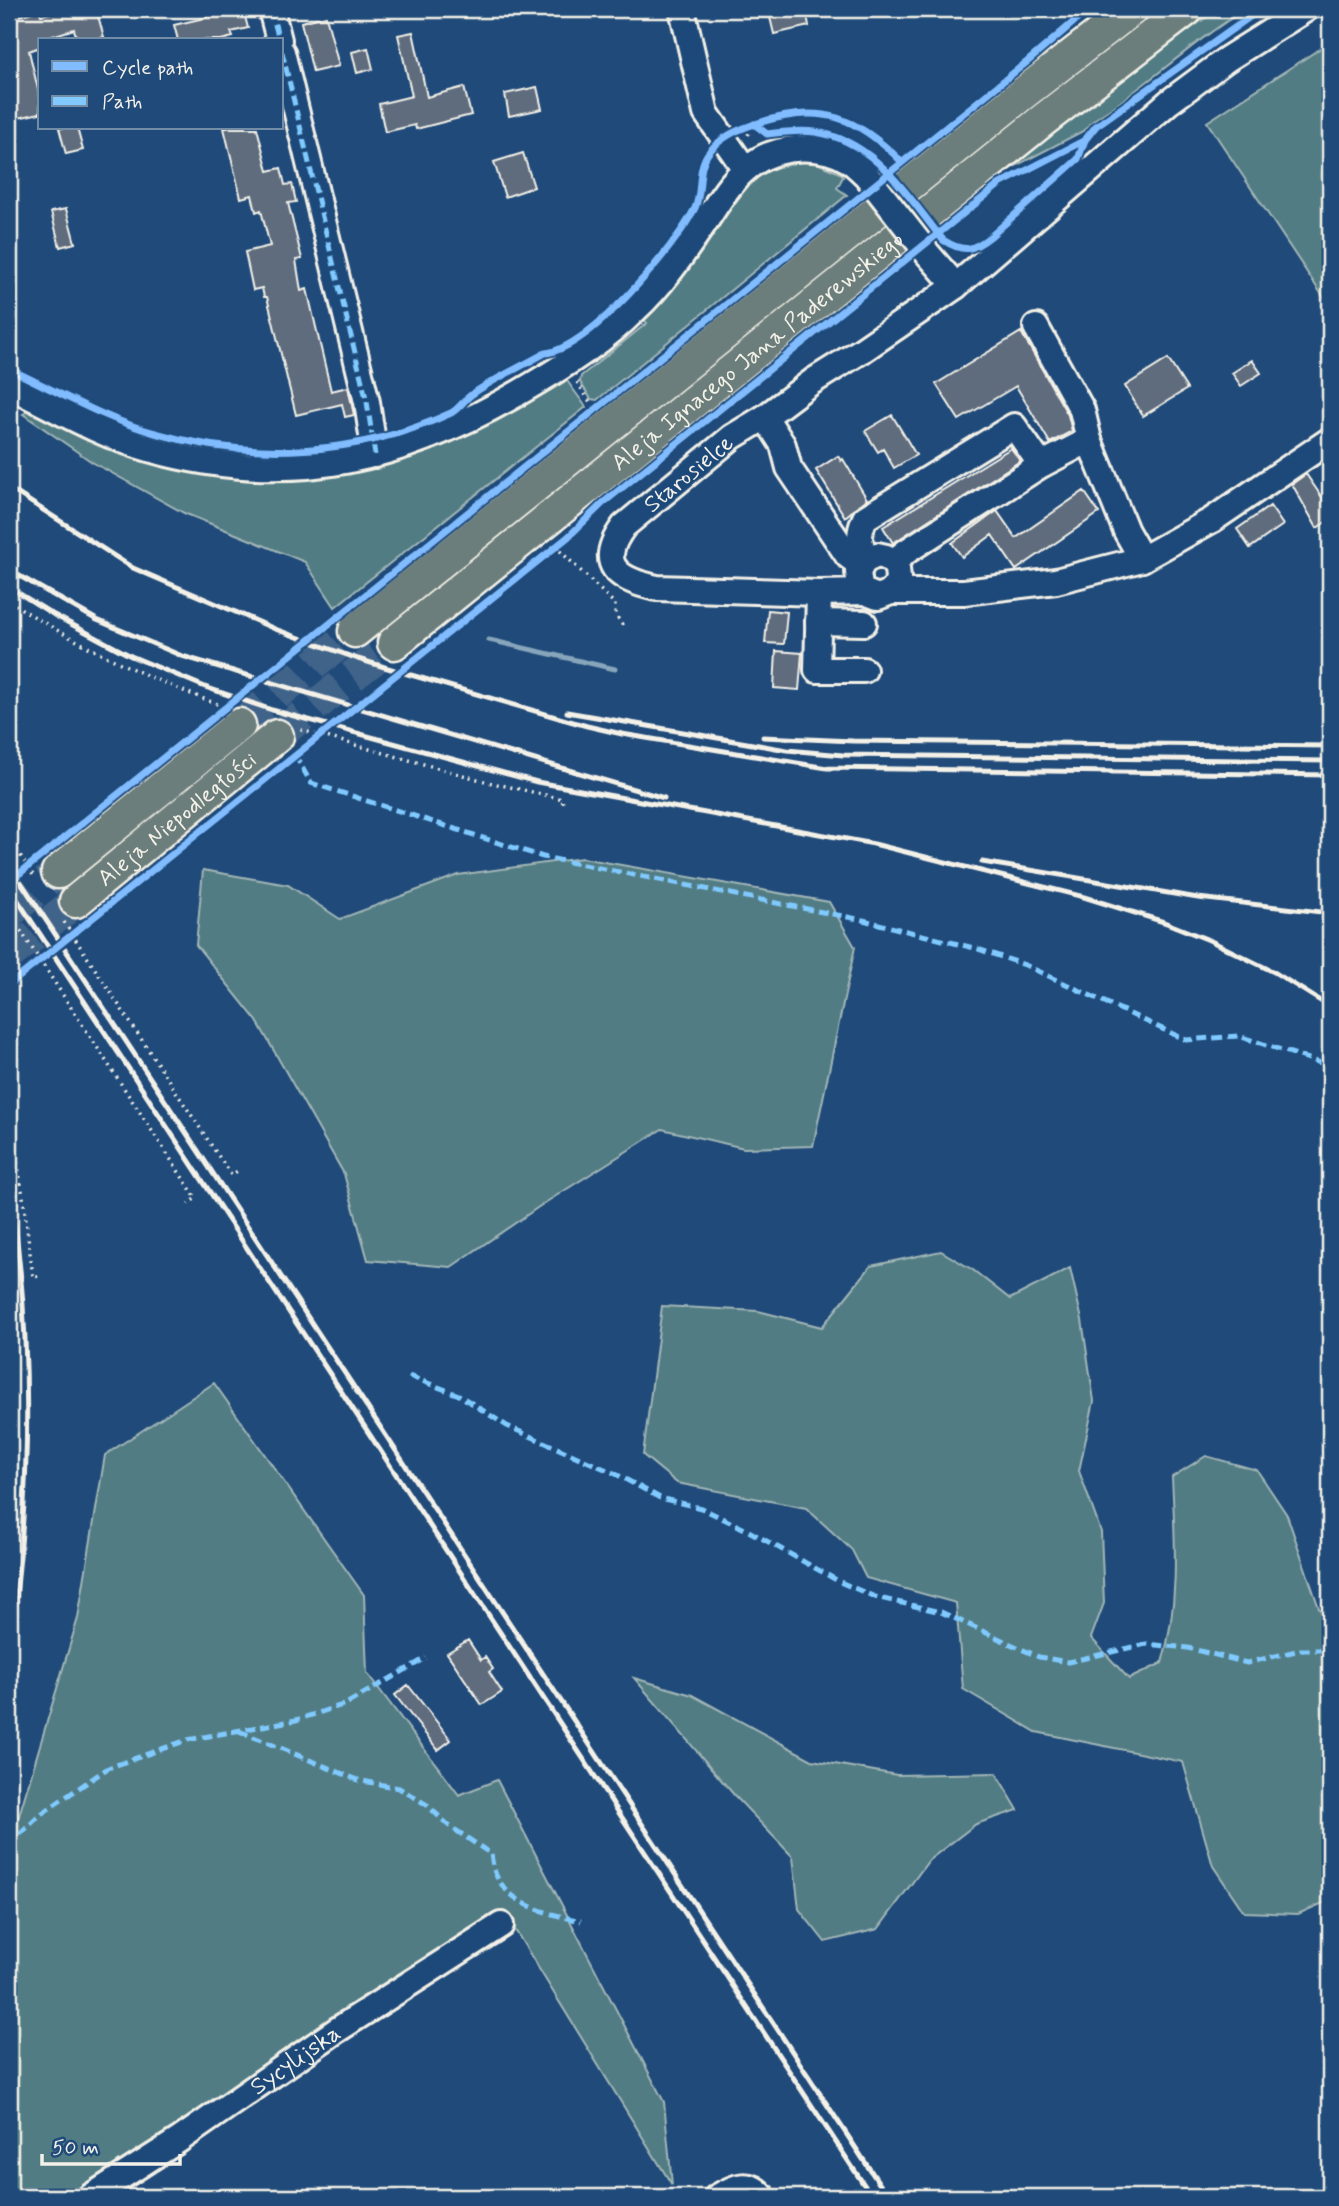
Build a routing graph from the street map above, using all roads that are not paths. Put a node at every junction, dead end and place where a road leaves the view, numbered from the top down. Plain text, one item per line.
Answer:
1 (271, 9) edge
2 (682, 9) edge
3 (1132, 9) edge
4 (1187, 9) edge
5 (1306, 9) edge
6 (278, 38) edge
7 (284, 60) edge
8 (745, 169) junction
9 (956, 286) junction
10 (1036, 327) dead end
11 (9, 386) edge
12 (765, 417) junction
13 (1089, 440) junction
14 (1330, 440) edge
15 (375, 455) junction
16 (1041, 465) junction
17 (1142, 559) junction
18 (864, 561) junction
19 (893, 562) junction
20 (865, 592) junction
21 (891, 592) junction
22 (819, 593) junction
23 (818, 622) junction
24 (864, 623) dead end
25 (355, 631) tunnel mouth
26 (394, 643) tunnel mouth
27 (864, 670) dead end
28 (239, 725) tunnel mouth
29 (278, 736) tunnel mouth
30 (49, 878) tunnel mouth
31 (69, 910) tunnel mouth
32 (501, 1925) dead end
33 (90, 2197) edge
34 (717, 2197) edge
35 (763, 2197) edge

1 - 6 street
2 - 8 street
3 - 25 main road, Aleja Ignacego Jana Paderewskiego
4 - 26 main road, Aleja Ignacego Jana Paderewskiego
5 - 9 street, Starosielce
7 - 15 street
8 - 9 street, bridge
8 - 15 street
9 - 12 street, Starosielce
10 - 13 street
11 - 15 street
12 - 18 street
12 - 22 street, Starosielce
13 - 16 street
13 - 17 street
14 - 17 street
16 - 18 street
16 - 19 street
17 - 21 street
18 - 19 street
18 - 20 street
19 - 21 street
20 - 21 street
20 - 22 street
22 - 23 street
23 - 24 street
23 - 27 street
28 - 30 main road, Aleja Niepodległości
29 - 31 main road, Aleja Niepodległości
32 - 33 street, Sycylijska
34 - 35 street

